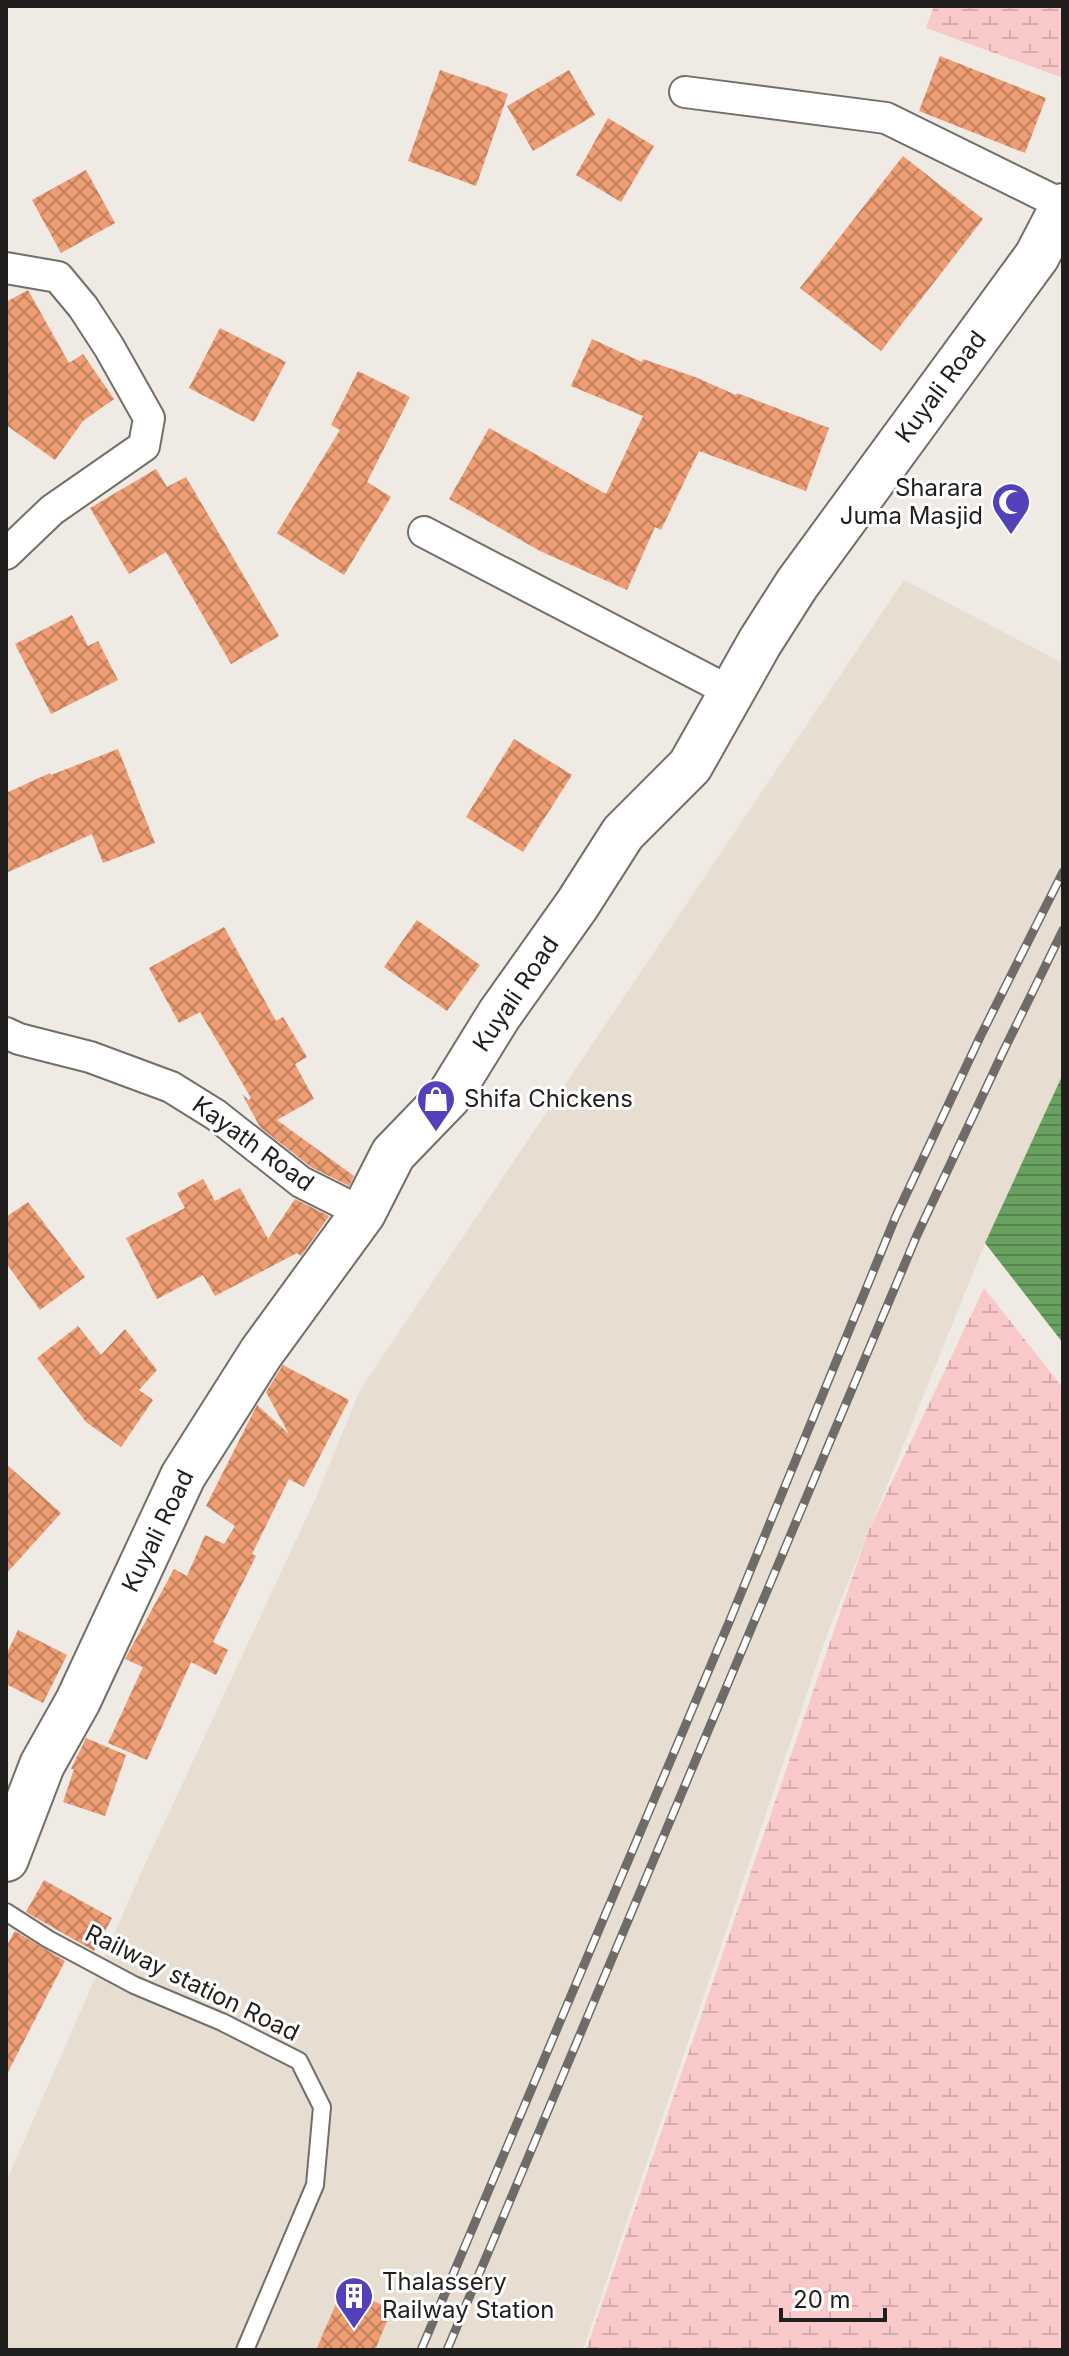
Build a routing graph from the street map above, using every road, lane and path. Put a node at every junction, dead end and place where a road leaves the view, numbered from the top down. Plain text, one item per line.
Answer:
1 (685, 92) dead end
2 (1063, 206) edge
3 (6, 268) edge
4 (424, 532) dead end
5 (6, 554) edge
6 (733, 693) junction
7 (6, 1033) edge
8 (363, 1213) junction
9 (6, 1859) edge
10 (6, 1912) edge
11 (245, 2350) edge

1 - 2 street
2 - 6 main road, Kuyali Road
3 - 5 street
4 - 6 street
6 - 8 main road, Kuyali Road
7 - 8 street, Kayath Road
8 - 9 main road, Kuyali Road
10 - 11 lane, Railway station Road

